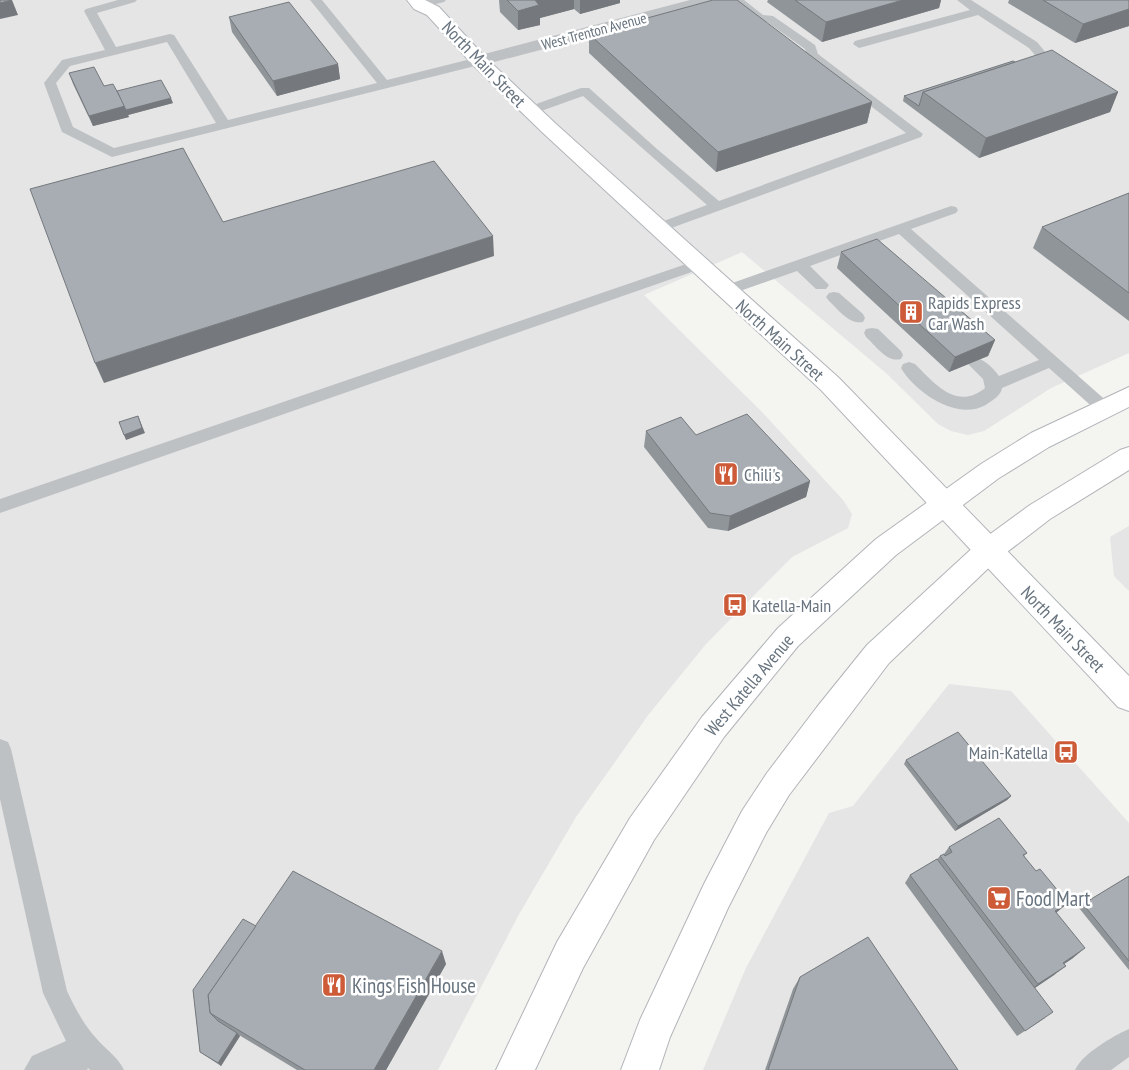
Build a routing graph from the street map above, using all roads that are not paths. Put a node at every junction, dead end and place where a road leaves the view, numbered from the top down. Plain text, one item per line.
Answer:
1 (131, 0) edge
2 (316, 0) edge
3 (440, 0) edge
4 (709, 0) edge
5 (737, 0) edge
6 (963, 0) edge
7 (417, 3) edge
8 (979, 10) junction
9 (859, 44) dead end
10 (112, 52) junction
11 (480, 61) junction
12 (1050, 65) edge
13 (384, 84) junction
14 (530, 111) junction
15 (224, 125) junction
16 (717, 207) junction
17 (951, 210) dead end
18 (658, 228) junction
19 (901, 228) junction
20 (847, 248) junction
21 (860, 260) edge
22 (799, 264) junction
23 (698, 265) junction
24 (821, 285) dead end
25 (726, 291) junction
26 (834, 297) dead end
27 (857, 318) dead end
28 (872, 333) dead end
29 (895, 355) dead end
30 (1052, 361) junction
31 (974, 362) edge
32 (909, 368) dead end
33 (992, 385) junction
34 (1129, 396) edge
35 (1104, 408) junction
36 (1129, 457) edge
37 (944, 503) junction
38 (0, 506) edge
39 (988, 551) junction
40 (1129, 698) edge
41 (0, 749) edge
42 (1129, 1042) edge
43 (84, 1046) junction
44 (37, 1070) edge
45 (74, 1070) edge
46 (111, 1070) edge
47 (515, 1070) edge
48 (640, 1070) edge
49 (1088, 1070) edge

1 - 10 lane
2 - 13 lane
3 - 7 lane
4 - 11 street, West Trenton Avenue
5 - 16 lane
6 - 8 lane
7 - 11 main road, North Main Street
8 - 9 lane
8 - 12 lane
10 - 15 lane
10 - 15 lane
11 - 13 lane
11 - 14 main road, North Main Street
13 - 15 lane
14 - 16 lane
14 - 18 main road, North Main Street
16 - 18 lane
17 - 19 lane
18 - 23 main road, North Main Street
19 - 20 lane
19 - 30 lane
20 - 21 lane
20 - 22 lane
22 - 24 lane
22 - 25 lane
23 - 25 main road, North Main Street
23 - 38 lane
25 - 37 main road, North Main Street
26 - 27 lane
28 - 29 lane
30 - 33 lane
30 - 35 lane
31 - 33 lane
32 - 33 lane
34 - 35 main road, West Katella Avenue
35 - 37 main road, West Katella Avenue
36 - 39 main road
37 - 39 main road, North Main Street
37 - 47 main road, West Katella Avenue
39 - 40 main road, North Main Street
39 - 48 main road
41 - 43 lane
42 - 49 lane
43 - 44 lane
43 - 45 lane
43 - 46 lane

